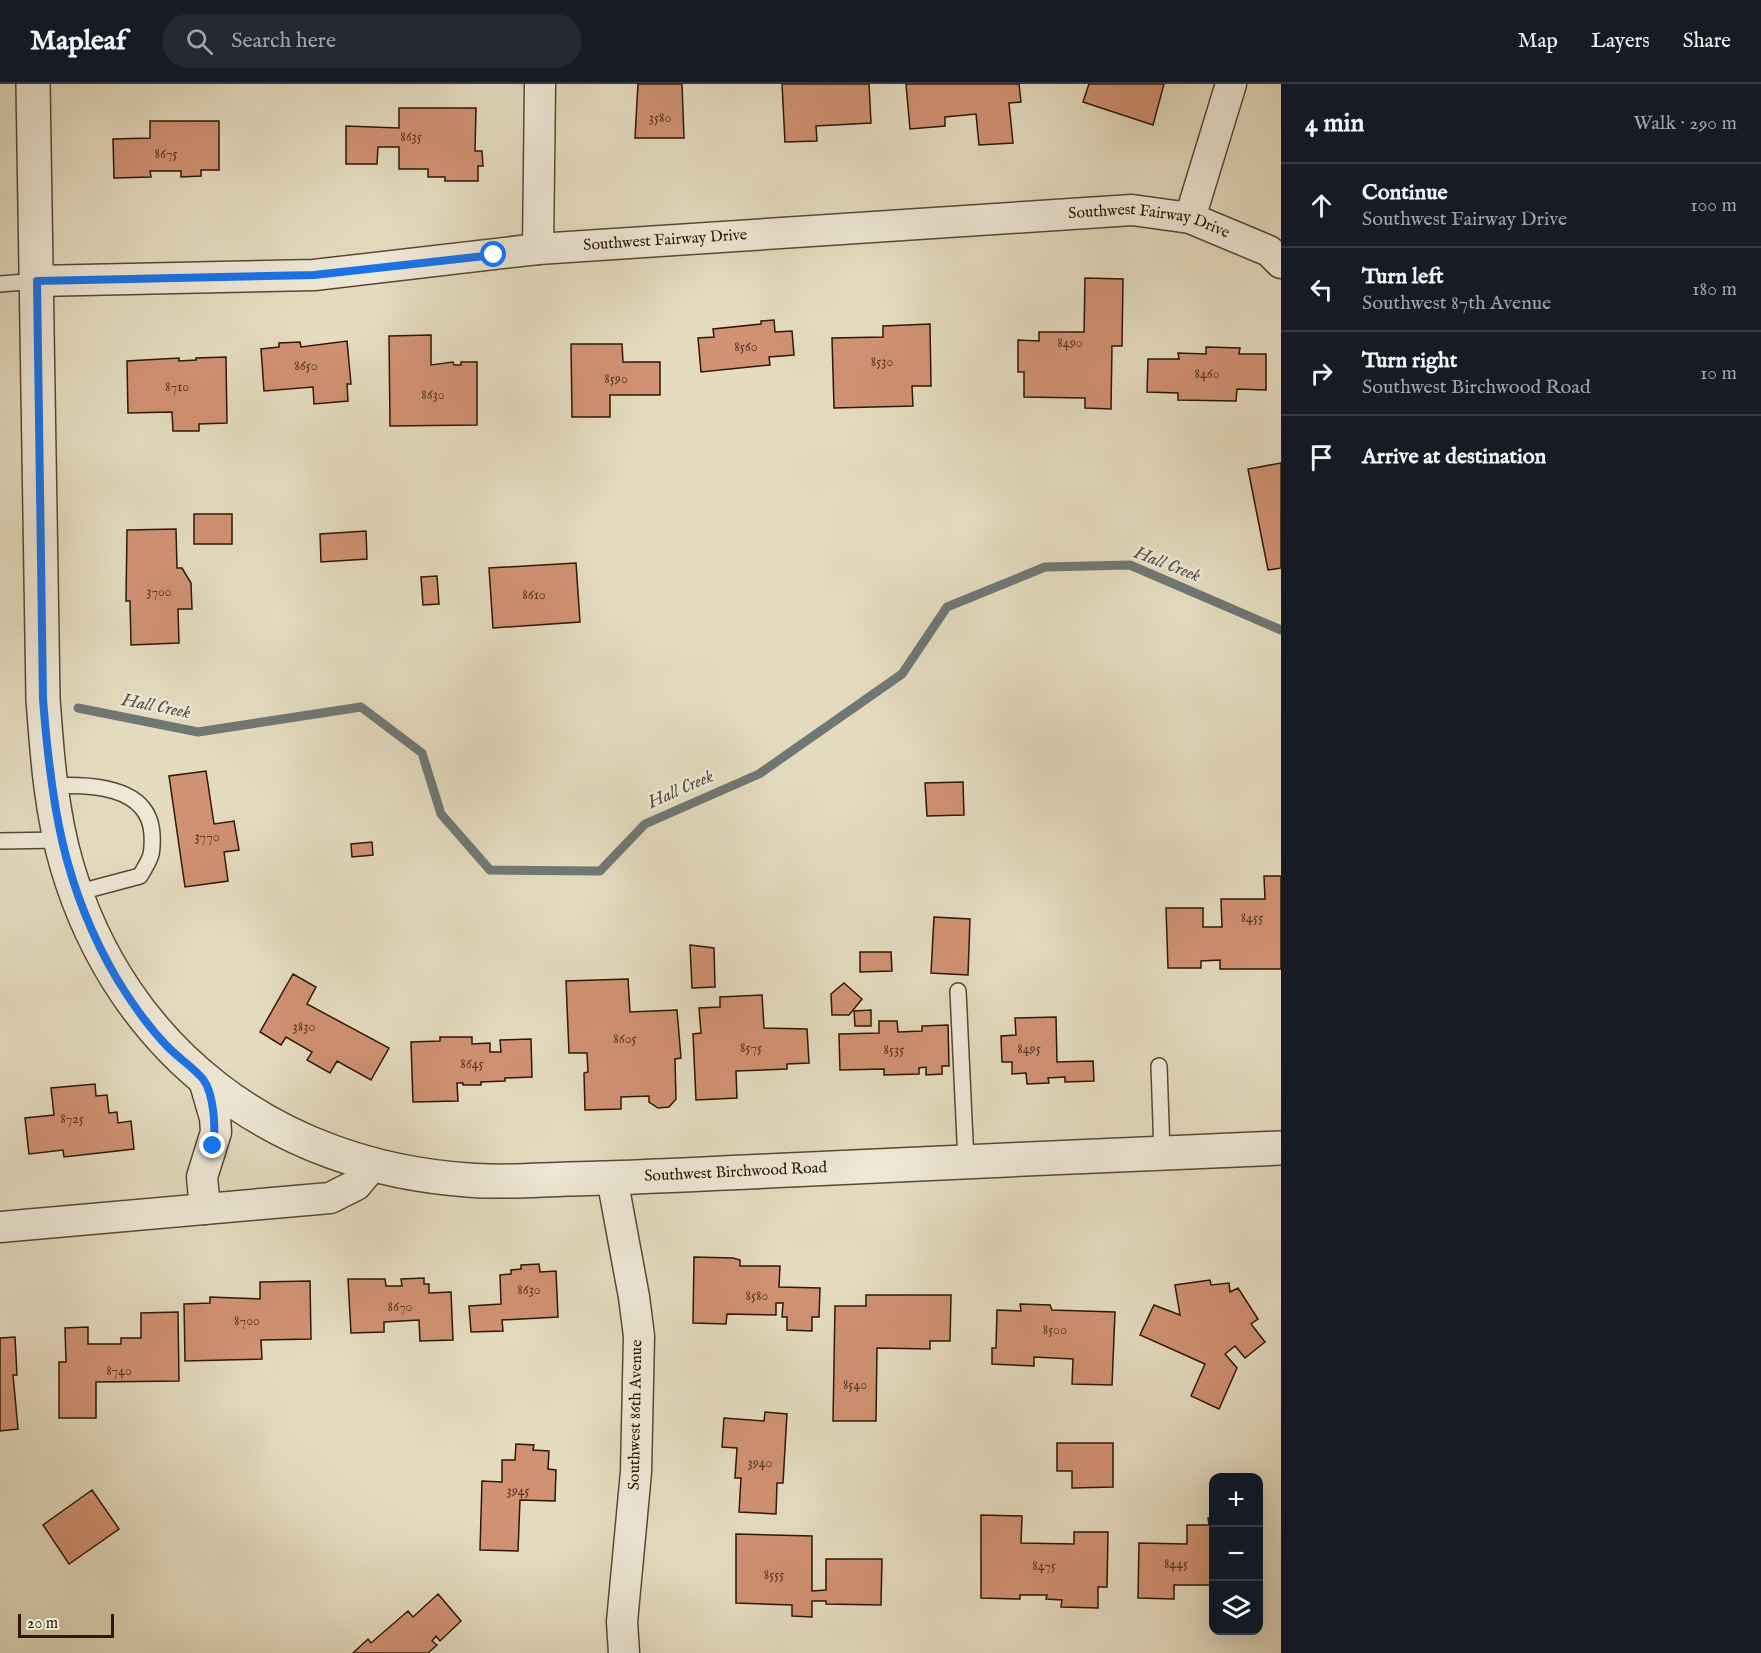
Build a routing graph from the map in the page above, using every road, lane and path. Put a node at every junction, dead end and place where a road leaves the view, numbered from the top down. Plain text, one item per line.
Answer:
1 (33, 84) edge
2 (540, 84) edge
3 (1231, 84) edge
4 (1190, 218) junction
5 (538, 249) junction
6 (1281, 263) edge
7 (37, 281) junction
8 (0, 284) edge
9 (52, 786) junction
10 (60, 840) junction
11 (0, 841) edge
12 (76, 893) junction
13 (958, 991) dead end
14 (1159, 1066) dead end
15 (204, 1080) junction
16 (1281, 1148) edge
17 (1162, 1153) junction
18 (966, 1162) junction
19 (372, 1166) junction
20 (612, 1178) junction
21 (205, 1209) junction
22 (0, 1227) edge
23 (624, 1653) edge

1 - 7 street, Southwest Birchwood Road
2 - 5 street
3 - 4 street
4 - 5 street, Southwest Fairway Drive
4 - 6 street, Southwest Fairway Drive
5 - 7 street, Southwest Fairway Drive
7 - 8 lane
7 - 9 street, Southwest Birchwood Road
9 - 10 street, Southwest Birchwood Road
9 - 12 lane
10 - 11 lane
10 - 12 street, Southwest Birchwood Road
12 - 15 street, Southwest Birchwood Road
13 - 18 lane
14 - 17 lane
15 - 19 street, Southwest Birchwood Road
15 - 21 street
16 - 17 street, Southwest Birchwood Road
17 - 18 street, Southwest Birchwood Road
18 - 20 street, Southwest Birchwood Road
19 - 20 street, Southwest Birchwood Road
19 - 21 street
20 - 23 street, Southwest 86th Avenue
21 - 22 street

